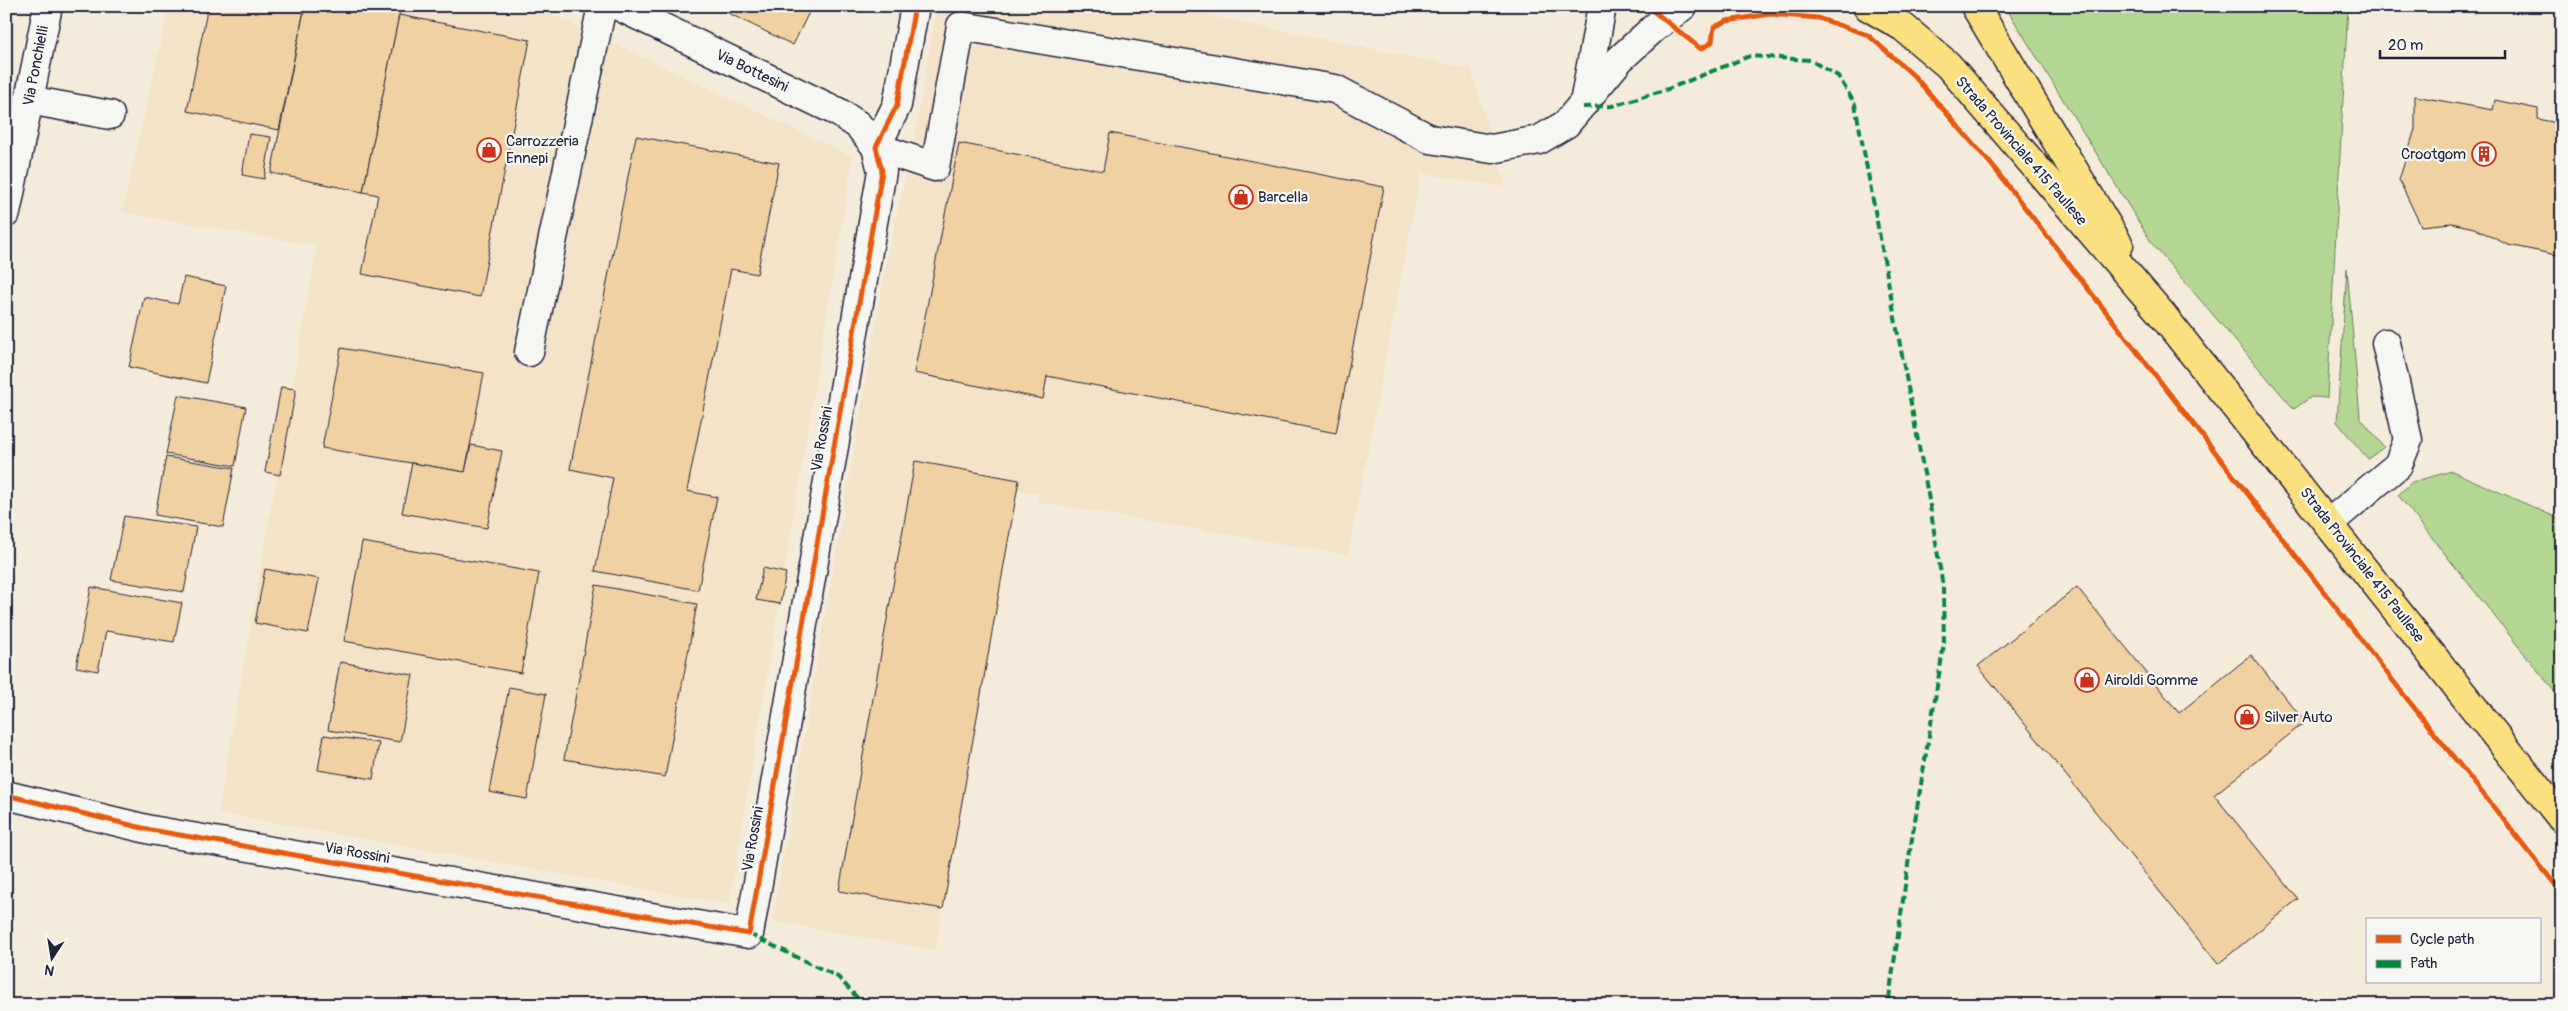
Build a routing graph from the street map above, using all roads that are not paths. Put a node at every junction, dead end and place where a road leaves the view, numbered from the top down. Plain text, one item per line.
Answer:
1 (48, 6) edge
2 (602, 6) edge
3 (618, 6) edge
4 (914, 6) edge
5 (1602, 6) edge
6 (1683, 6) edge
7 (1867, 6) edge
8 (1975, 6) edge
9 (29, 100) junction
10 (1583, 107) junction
11 (110, 114) dead end
12 (876, 148) junction
13 (6, 214) edge
14 (2160, 312) junction
15 (2386, 343) dead end
16 (530, 352) dead end
17 (2329, 523) junction
18 (6, 795) edge
19 (2557, 807) edge

1 - 9 street, Via Ponchielli
2 - 16 street
3 - 12 street, Via Bottesini
4 - 12 street
5 - 10 street
6 - 10 street
7 - 14 main road, Strada Provinciale 415 Paullese
8 - 14 main road, Strada Provinciale 415 Paullese
9 - 11 street
9 - 13 street, Via Ponchielli
10 - 12 street
12 - 18 street, Via Rossini
14 - 17 main road, Strada Provinciale 415 Paullese
15 - 17 street
17 - 19 main road, Strada Provinciale 415 Paullese

